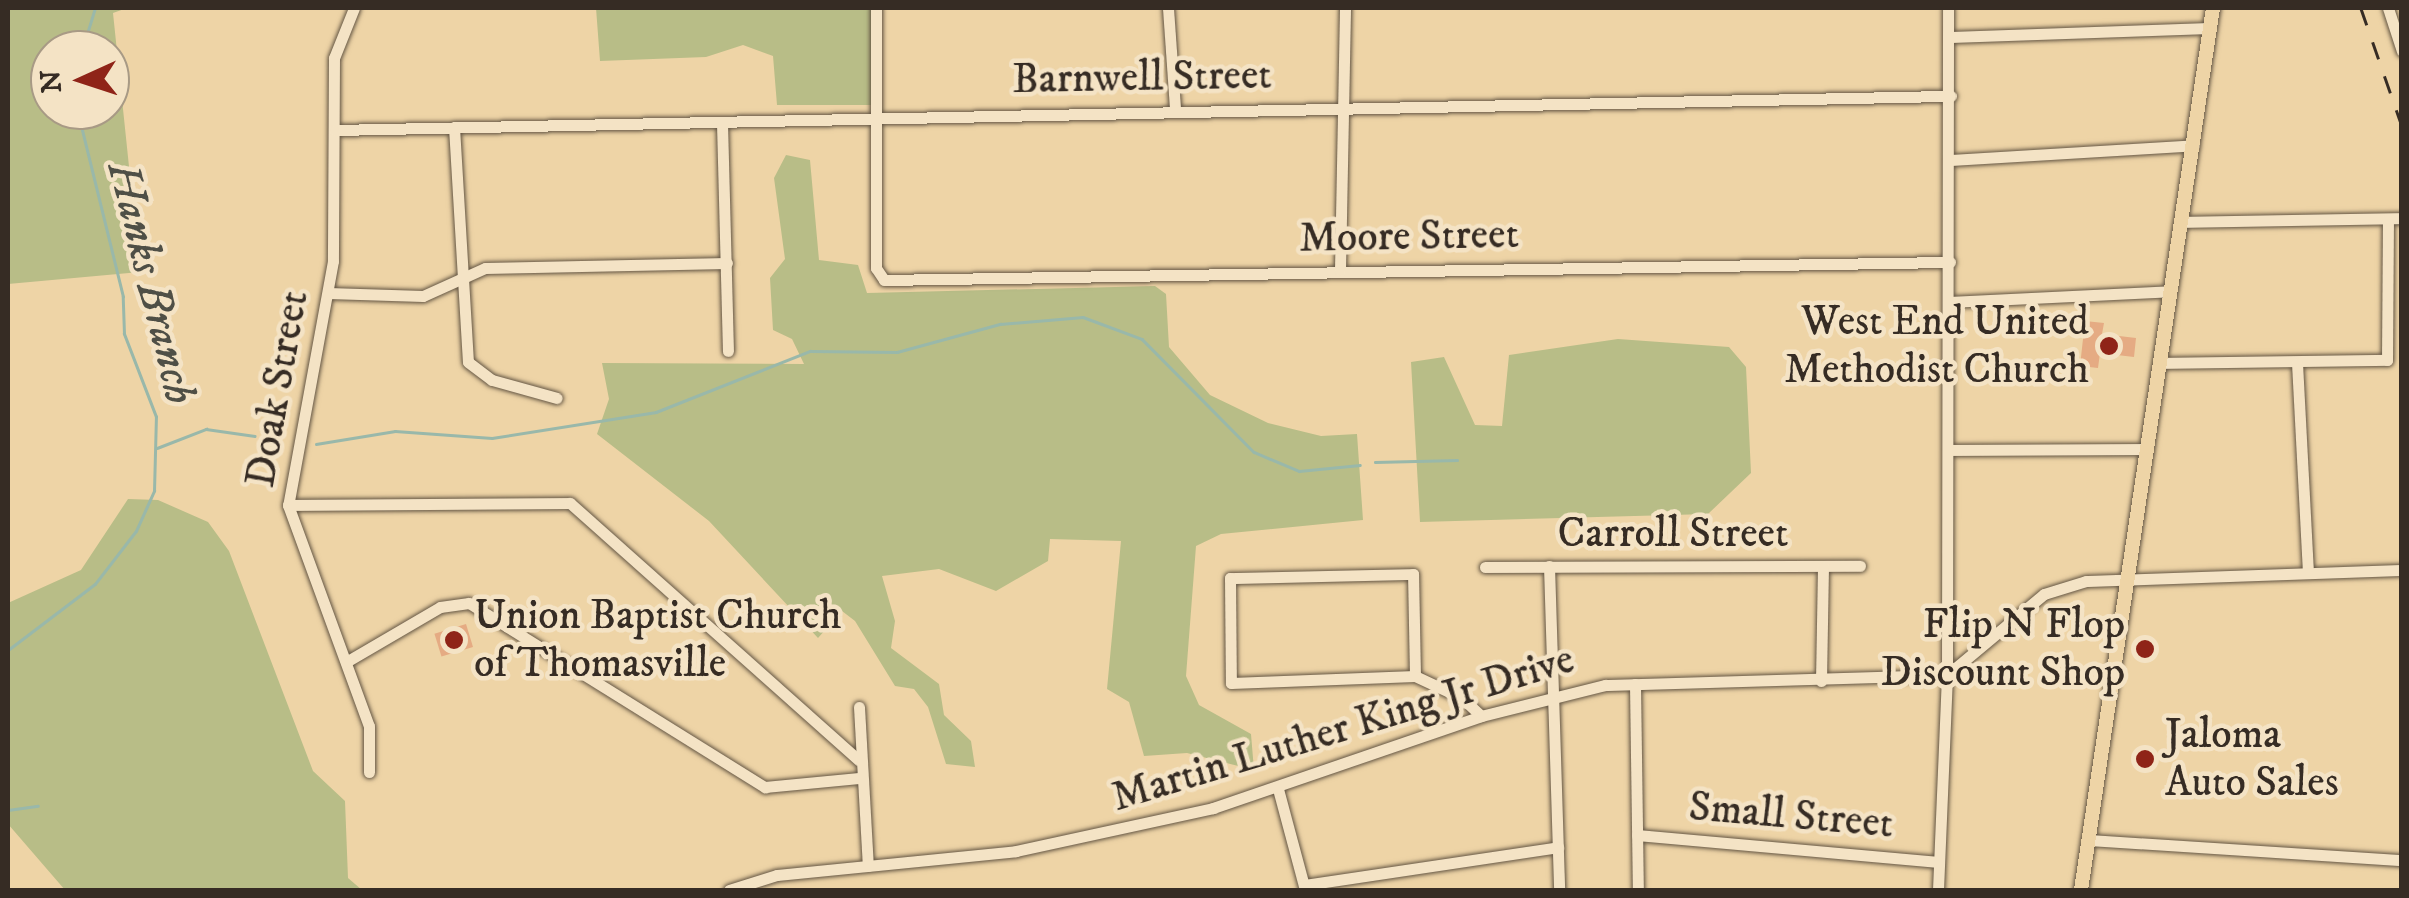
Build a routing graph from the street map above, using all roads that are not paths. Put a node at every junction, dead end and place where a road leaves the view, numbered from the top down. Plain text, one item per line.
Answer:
1 (354, 8) edge
2 (876, 8) edge
3 (1168, 8) edge
4 (1345, 8) edge
5 (1948, 8) edge
6 (2214, 8) edge
7 (2388, 8) edge
8 (2211, 28) junction
9 (1949, 36) junction
10 (2402, 51) edge
11 (1951, 96) junction
12 (1344, 107) junction
13 (1175, 108) junction
14 (877, 118) junction
15 (722, 123) junction
16 (454, 127) junction
17 (335, 130) junction
18 (2194, 145) junction
19 (1952, 160) junction
20 (2395, 218) edge
21 (2181, 222) junction
22 (1950, 262) junction
23 (727, 263) junction
24 (1340, 270) junction
25 (461, 279) junction
26 (2170, 291) junction
27 (328, 293) junction
28 (1949, 302) junction
29 (728, 351) dead end
30 (2160, 363) junction
31 (2298, 363) junction
32 (557, 398) dead end
33 (2145, 448) junction
34 (1948, 450) junction
35 (288, 505) junction
36 (1549, 566) junction
37 (1860, 566) dead end
38 (1823, 567) junction
39 (1485, 568) dead end
40 (2402, 570) edge
41 (2308, 573) junction
42 (2127, 581) junction
43 (346, 662) junction
44 (1948, 675) junction
45 (1415, 676) junction
46 (1821, 681) junction
47 (1635, 684) junction
48 (1548, 696) junction
49 (859, 707) dead end
50 (1481, 716) junction
51 (858, 760) junction
52 (369, 772) dead end
53 (859, 778) junction
54 (1278, 789) junction
55 (1636, 834) junction
56 (2089, 840) junction
57 (1558, 847) junction
58 (2402, 860) edge
59 (1939, 862) junction
60 (868, 866) junction
61 (1305, 888) edge
62 (729, 890) edge
63 (1559, 890) edge
64 (1638, 890) edge
65 (1938, 890) edge
66 (2081, 890) edge

1 - 17 street, Doak Street
2 - 14 street
3 - 13 street
4 - 12 street
5 - 9 street
6 - 8 main road
7 - 10 street
8 - 9 street
8 - 18 main road
9 - 11 street
11 - 12 street, Barnwell Street
11 - 19 street
12 - 13 street, Barnwell Street
12 - 24 street
13 - 14 street, Barnwell Street
14 - 15 street, Barnwell Street
14 - 24 street, Moore Street
15 - 16 street, Barnwell Street
15 - 23 street
16 - 17 street, Barnwell Street
16 - 25 street
17 - 27 street, Doak Street
18 - 19 street
18 - 21 main road
19 - 22 street
20 - 21 street
20 - 31 street
21 - 26 main road
22 - 24 street, Moore Street
22 - 28 street
23 - 25 street
23 - 29 street
25 - 27 street
25 - 32 street
26 - 28 street
26 - 30 main road
27 - 35 street, Doak Street
28 - 34 street
30 - 31 street
30 - 33 main road
31 - 41 street
33 - 34 street
33 - 42 main road
34 - 44 street
35 - 43 street, Doak Street
35 - 51 street
36 - 38 street, Carroll Street
36 - 39 street, Carroll Street
36 - 48 street
37 - 38 street, Carroll Street
38 - 46 street
40 - 41 street
41 - 42 street
42 - 44 street
42 - 56 main road
43 - 52 street, Doak Street
43 - 53 street
44 - 46 street, Martin Luther King Jr Drive
44 - 59 street
45 - 45 street
45 - 50 street
46 - 47 street, Martin Luther King Jr Drive
47 - 48 street, Martin Luther King Jr Drive
47 - 55 street
48 - 50 street, Martin Luther King Jr Drive
48 - 57 street
49 - 51 street
50 - 54 street, Martin Luther King Jr Drive
51 - 53 street
53 - 60 street
54 - 60 street, Martin Luther King Jr Drive
54 - 61 street
55 - 59 street, Small Street
55 - 64 street
56 - 58 street
56 - 66 main road
57 - 61 street
57 - 63 street
59 - 65 street
60 - 62 street, Martin Luther King Jr Drive

